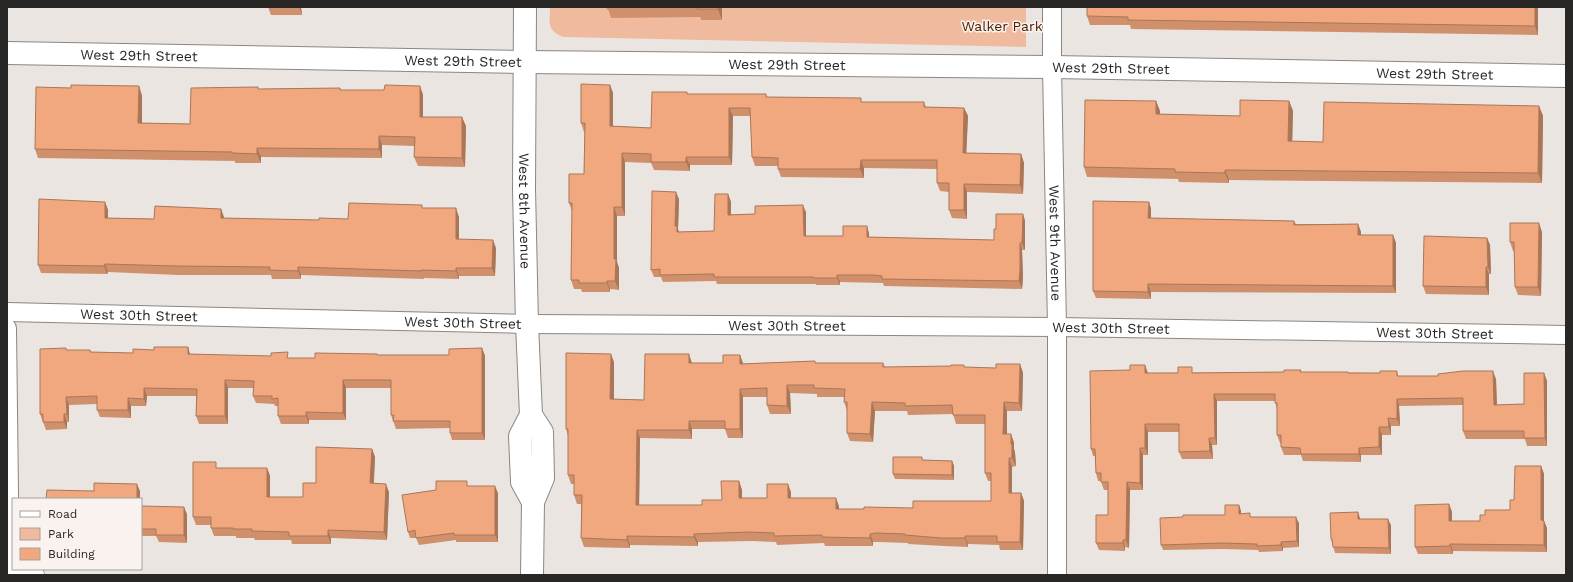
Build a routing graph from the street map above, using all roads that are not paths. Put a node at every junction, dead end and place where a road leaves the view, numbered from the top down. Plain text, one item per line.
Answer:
1 (525, 7) edge
2 (1052, 7) edge
3 (7, 53) edge
4 (525, 62) junction
5 (1052, 67) junction
6 (1566, 76) edge
7 (7, 312) edge
8 (527, 324) junction
9 (1057, 327) junction
10 (7, 328) edge
11 (1566, 335) edge
12 (9, 575) edge
13 (35, 575) edge
14 (532, 575) edge
15 (1057, 575) edge

1 - 4 street, West 8th Avenue
2 - 5 street, West 9th Avenue
3 - 4 street, West 29th Street
4 - 5 street, West 29th Street
4 - 8 street, West 8th Avenue
5 - 6 street, West 29th Street
5 - 9 street, West 9th Avenue
7 - 8 street, West 30th Street
8 - 9 street, West 30th Street
8 - 14 street, West 8th Avenue
9 - 11 street, West 30th Street
9 - 15 street, West 9th Avenue
10 - 12 street
12 - 13 street

